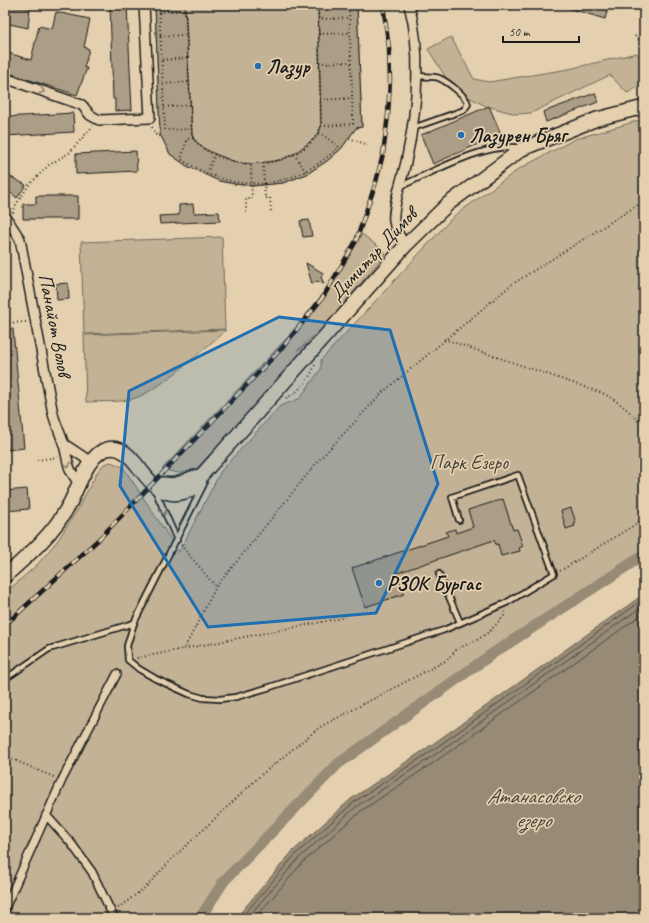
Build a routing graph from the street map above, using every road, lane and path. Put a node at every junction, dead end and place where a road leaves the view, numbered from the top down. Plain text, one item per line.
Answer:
1 (144, 5) edge
2 (159, 5) edge
3 (185, 5) edge
4 (318, 5) edge
5 (349, 5) edge
6 (409, 5) edge
7 (186, 10) junction
8 (159, 12) junction
9 (350, 18) junction
10 (318, 19) junction
11 (350, 33) junction
12 (187, 34) junction
13 (319, 34) junction
14 (160, 36) junction
15 (635, 36) dead end
16 (644, 44) edge
17 (188, 58) junction
18 (162, 60) junction
19 (351, 62) junction
20 (319, 64) junction
21 (417, 76) junction
22 (5, 78) edge
23 (189, 82) junction
24 (163, 84) junction
25 (352, 98) junction
26 (644, 98) edge
27 (320, 100) junction
28 (190, 105) junction
29 (164, 107) junction
30 (644, 107) edge
31 (614, 113) junction
32 (150, 118) junction
33 (99, 120) junction
34 (321, 126) junction
35 (413, 128) junction
36 (191, 129) junction
37 (319, 132) junction
38 (162, 137) dead end
39 (193, 138) junction
40 (349, 138) dead end
41 (368, 145) dead end
42 (522, 149) junction
43 (215, 154) junction
44 (294, 154) junction
45 (306, 172) junction
46 (207, 174) junction
47 (265, 183) junction
48 (252, 184) junction
49 (401, 186) junction
50 (644, 201) edge
51 (271, 211) dead end
52 (246, 213) dead end
53 (7, 220) edge
54 (406, 245) junction
55 (37, 321) junction
56 (5, 323) edge
57 (444, 339) junction
58 (316, 362) dead end
59 (279, 400) dead end
60 (644, 428) edge
61 (64, 444) junction
62 (66, 456) junction
63 (37, 460) dead end
64 (91, 462) junction
65 (201, 476) junction
66 (79, 483) junction
67 (152, 483) junction
68 (644, 519) edge
69 (459, 520) dead end
70 (177, 540) junction
71 (439, 574) dead end
72 (554, 574) junction
73 (5, 576) edge
74 (216, 587) junction
75 (506, 603) junction
76 (347, 617) dead end
77 (460, 622) junction
78 (134, 623) junction
79 (185, 647) junction
80 (128, 660) junction
81 (117, 674) dead end
82 (5, 679) edge
83 (5, 756) edge
84 (62, 780) junction
85 (46, 815) junction
86 (5, 908) edge
87 (112, 915) edge

1 - 32 street
2 - 8 path
3 - 7 path
4 - 10 path
5 - 9 path
6 - 21 street
7 - 8 path
7 - 12 path
8 - 14 path
9 - 10 path
9 - 11 path
10 - 13 path
11 - 13 path
11 - 19 path
12 - 14 path
12 - 17 path
13 - 20 path
14 - 18 path
15 - 16 path
17 - 18 path
17 - 23 path
18 - 24 path
19 - 20 path
19 - 25 path
20 - 27 path
21 - 35 street
21 - 35 lane
22 -> 33 street
23 - 24 path
23 - 28 path
24 - 29 path
25 - 27 path
25 - 34 path
26 - 31 main road, Димитър Димов
27 - 34 path
28 - 29 path
28 - 36 path
29 - 36 path
30 - 31 main road, Димитър Димов
31 - 42 main road, Димитър Димов
32 - 33 street
32 - 38 path
33 - 53 path
34 - 37 path
35 - 49 street
36 - 39 path
37 - 44 path
37 - 45 path
39 - 43 path
39 - 46 path
40 - 41 path
42 - 49 lane
42 - 54 main road, Димитър Димов
43 - 46 path
43 - 48 path
44 - 45 path
44 - 47 path
45 - 47 path
46 - 48 path
47 - 48 path
47 - 51 path
48 - 52 path
49 - 54 street
50 - 57 path
53 - 55 street, Панайот Волов
54 - 65 main road, Димитър Димов
55 - 56 path
55 - 61 street, Панайот Волов
57 - 60 path
57 - 74 path
58 - 59 path
61 - 62 street, Панайот Волов
61 - 64 street
62 - 63 path
62 -> 66 street, Панайот Волов
64 - 66 main road
64 - 67 main road
65 - 67 main road, Димитър Димов
65 - 70 lane
66 - 73 main road
67 -> 70 lane
68 - 72 path
69 - 72 lane
70 - 74 path
70 - 78 lane
71 - 77 lane
72 - 75 lane
74 - 79 path
75 - 77 lane
75 - 87 path
76 - 79 path
77 - 80 lane
78 - 80 lane
78 - 82 lane
79 - 80 path
81 - 84 street
83 - 84 path
84 - 85 street
85 - 86 street
85 - 87 street

